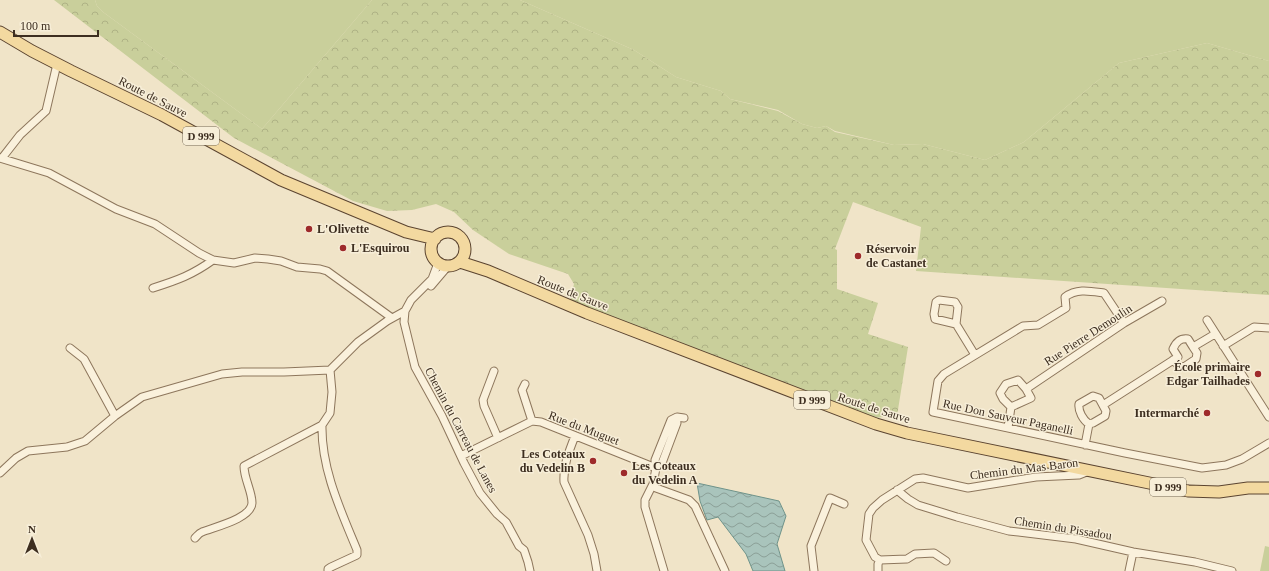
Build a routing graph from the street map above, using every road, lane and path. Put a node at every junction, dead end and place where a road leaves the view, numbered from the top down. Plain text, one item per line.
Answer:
1 (0, 32) edge
2 (56, 64) junction
3 (1, 158) edge
4 (406, 232) junction
5 (435, 239) junction
6 (432, 252) junction
7 (463, 257) junction
8 (213, 260) junction
9 (443, 265) junction
10 (153, 288) dead end
11 (1162, 301) dead end
12 (405, 312) junction
13 (392, 318) junction
14 (1207, 320) dead end
15 (1124, 323) junction
16 (956, 324) dead end
17 (1269, 328) edge
18 (1215, 334) junction
19 (1223, 346) junction
20 (1193, 347) junction
21 (70, 348) dead end
22 (976, 355) junction
23 (1173, 360) junction
24 (330, 370) junction
25 (494, 371) dead end
26 (525, 384) dead end
27 (1026, 389) junction
28 (1103, 405) junction
29 (1011, 407) junction
30 (115, 416) junction
31 (1269, 417) edge
32 (684, 418) dead end
33 (532, 421) junction
34 (1089, 424) junction
35 (322, 425) junction
36 (1008, 428) junction
37 (575, 436) junction
38 (498, 438) junction
39 (1269, 443) edge
40 (1085, 445) junction
41 (461, 456) junction
42 (656, 468) junction
43 (1090, 471) junction
44 (0, 474) edge
45 (1269, 479) edge
46 (653, 484) junction
47 (1248, 488) junction
48 (1269, 488) edge
49 (897, 490) junction
50 (844, 504) dead end
51 (195, 538) dead end
52 (1133, 552) junction
53 (880, 560) junction
54 (946, 561) dead end
55 (328, 571) edge
56 (530, 571) edge
57 (597, 571) edge
58 (664, 571) edge
59 (725, 571) edge
60 (814, 571) edge
61 (878, 571) edge
62 (1129, 571) edge
63 (1232, 571) edge

1 - 2 main road, Route de Sauve / D 999
2 - 3 street
2 - 4 main road, Route de Sauve / D 999
3 - 8 street
4 - 5 main road, Route de Sauve / D 999
4 - 6 main road, Route de Sauve / D 999
5 - 6 main road
5 - 7 main road
6 - 9 main road
7 - 9 main road
7 - 43 main road, Route de Sauve / D 999
8 - 10 street
8 - 13 street
9 - 12 street
11 - 15 street, Rue Pierre Demoulin
12 - 13 street
12 - 41 street, Chemin du Carreau de Lanes
13 - 24 street
14 - 18 street
15 - 22 street, Rue Don Sauveur Paganelli
15 - 27 street, Rue Pierre Demoulin
16 - 22 street
17 - 19 street
18 - 19 street
18 - 20 street
19 - 31 street
20 - 23 street
20 - 23 street
21 - 30 street
22 - 36 street, Rue Don Sauveur Paganelli
23 - 28 street
24 - 30 street
24 - 35 street
25 - 38 street
26 - 33 street
27 - 29 street
27 - 29 street
28 - 34 street
28 - 34 street
29 - 36 street
30 - 44 street
32 - 42 street
33 - 37 street, Rue du Muguet
33 - 38 street, Rue du Muguet
34 - 40 street
35 - 51 street
35 - 55 street
36 - 40 street, Rue Don Sauveur Paganelli
37 - 42 street, Rue du Muguet
37 - 57 street
38 - 41 street, Rue du Muguet
39 - 40 street, Rue Don Sauveur Paganelli
41 - 56 street, Chemin du Carreau de Lanes
42 - 46 street
43 - 47 main road, Route de Sauve / D 999
43 - 49 street, Chemin du Mas Baron
45 - 47 main road, Route de Sauve / D 999
46 - 58 street
46 - 59 street
47 - 48 main road, Route de Sauve / D 999
49 - 52 street, Chemin du Pissadou
49 - 53 street, Chemin du Mas Baron
50 - 60 street
52 - 62 street
52 - 63 street, Chemin du Pissadou
53 - 54 street
53 - 61 street

